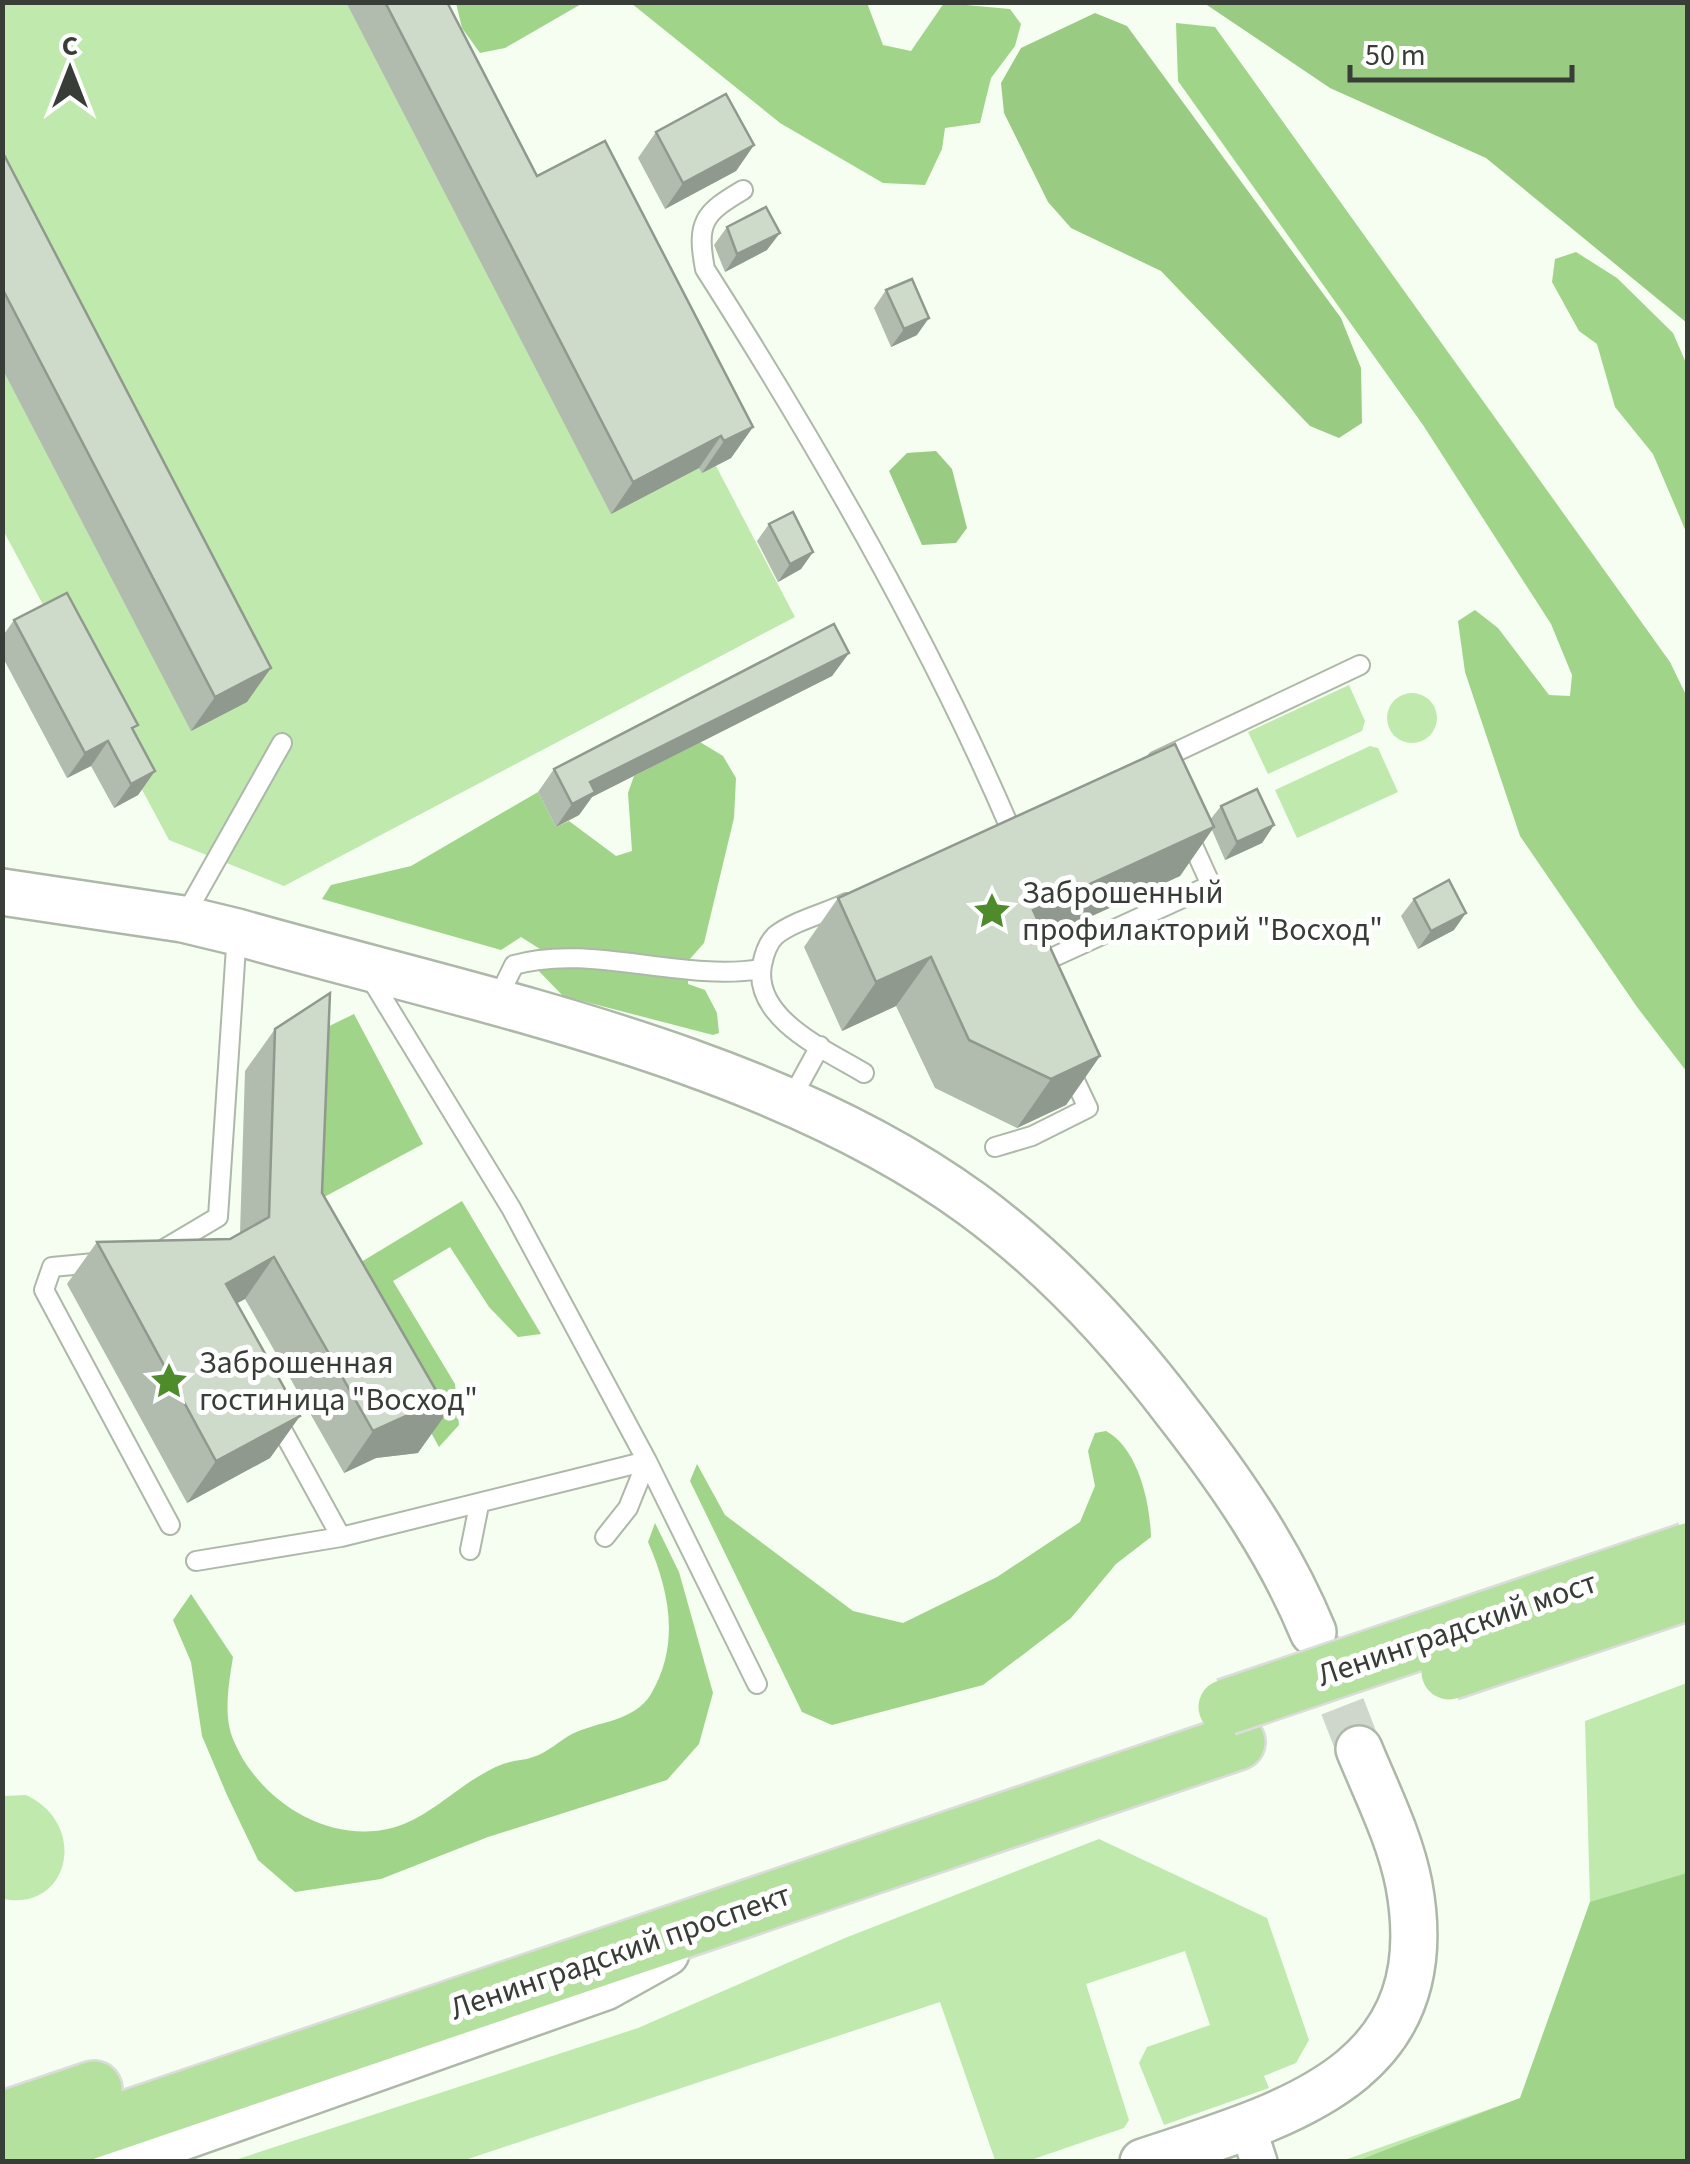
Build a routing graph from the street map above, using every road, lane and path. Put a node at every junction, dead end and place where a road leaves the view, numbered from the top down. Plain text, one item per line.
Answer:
1 (743, 190) dead end
2 (1360, 665) dead end
3 (282, 743) dead end
4 (1136, 770) edge
5 (1176, 808) edge
6 (1028, 820) edge
7 (1010, 828) junction
8 (992, 836) edge
9 (2, 892) edge
10 (865, 894) edge
11 (182, 919) junction
12 (237, 932) junction
13 (364, 968) junction
14 (761, 969) junction
15 (1032, 988) edge
16 (502, 1014) junction
17 (1056, 1039) edge
18 (820, 1046) junction
19 (864, 1073) dead end
20 (790, 1101) junction
21 (995, 1147) dead end
22 (268, 1404) edge
23 (647, 1461) junction
24 (479, 1505) junction
25 (170, 1524) dead end
26 (342, 1538) junction
27 (606, 1538) dead end
28 (470, 1550) dead end
29 (1688, 1551) edge
30 (196, 1561) dead end
31 (1688, 1592) edge
32 (1313, 1632) tunnel mouth
33 (757, 1684) dead end
34 (1232, 1725) junction
35 (1359, 1749) tunnel mouth
36 (739, 1912) junction
37 (2, 2120) edge
38 (1254, 2145) edge
39 (2, 2161) edge
40 (112, 2162) edge
41 (1143, 2162) edge

1 - 7 lane
2 - 4 lane
3 - 11 lane
5 - 15 lane
6 - 7 lane
7 - 8 lane
9 - 11 street
10 - 14 lane
11 - 12 street
12 - 13 street
12 - 25 lane
13 - 16 street
13 - 23 lane
14 - 16 lane
14 - 18 lane
16 - 20 street
17 - 21 lane
18 - 19 lane
18 - 20 lane
20 - 32 street
22 - 26 lane
23 - 24 lane
23 - 27 lane
23 - 33 lane
24 - 26 lane
24 - 28 lane
26 - 30 lane
29 - 34 main road, Ленинградский мост, bridge
31 - 34 main road, Ленинградский мост, bridge
34 - 36 main road, Ленинградский проспект
34 - 37 main road, Ленинградский проспект
35 - 38 street
36 - 39 main road, Ленинградский проспект
36 - 40 street
38 - 41 street

